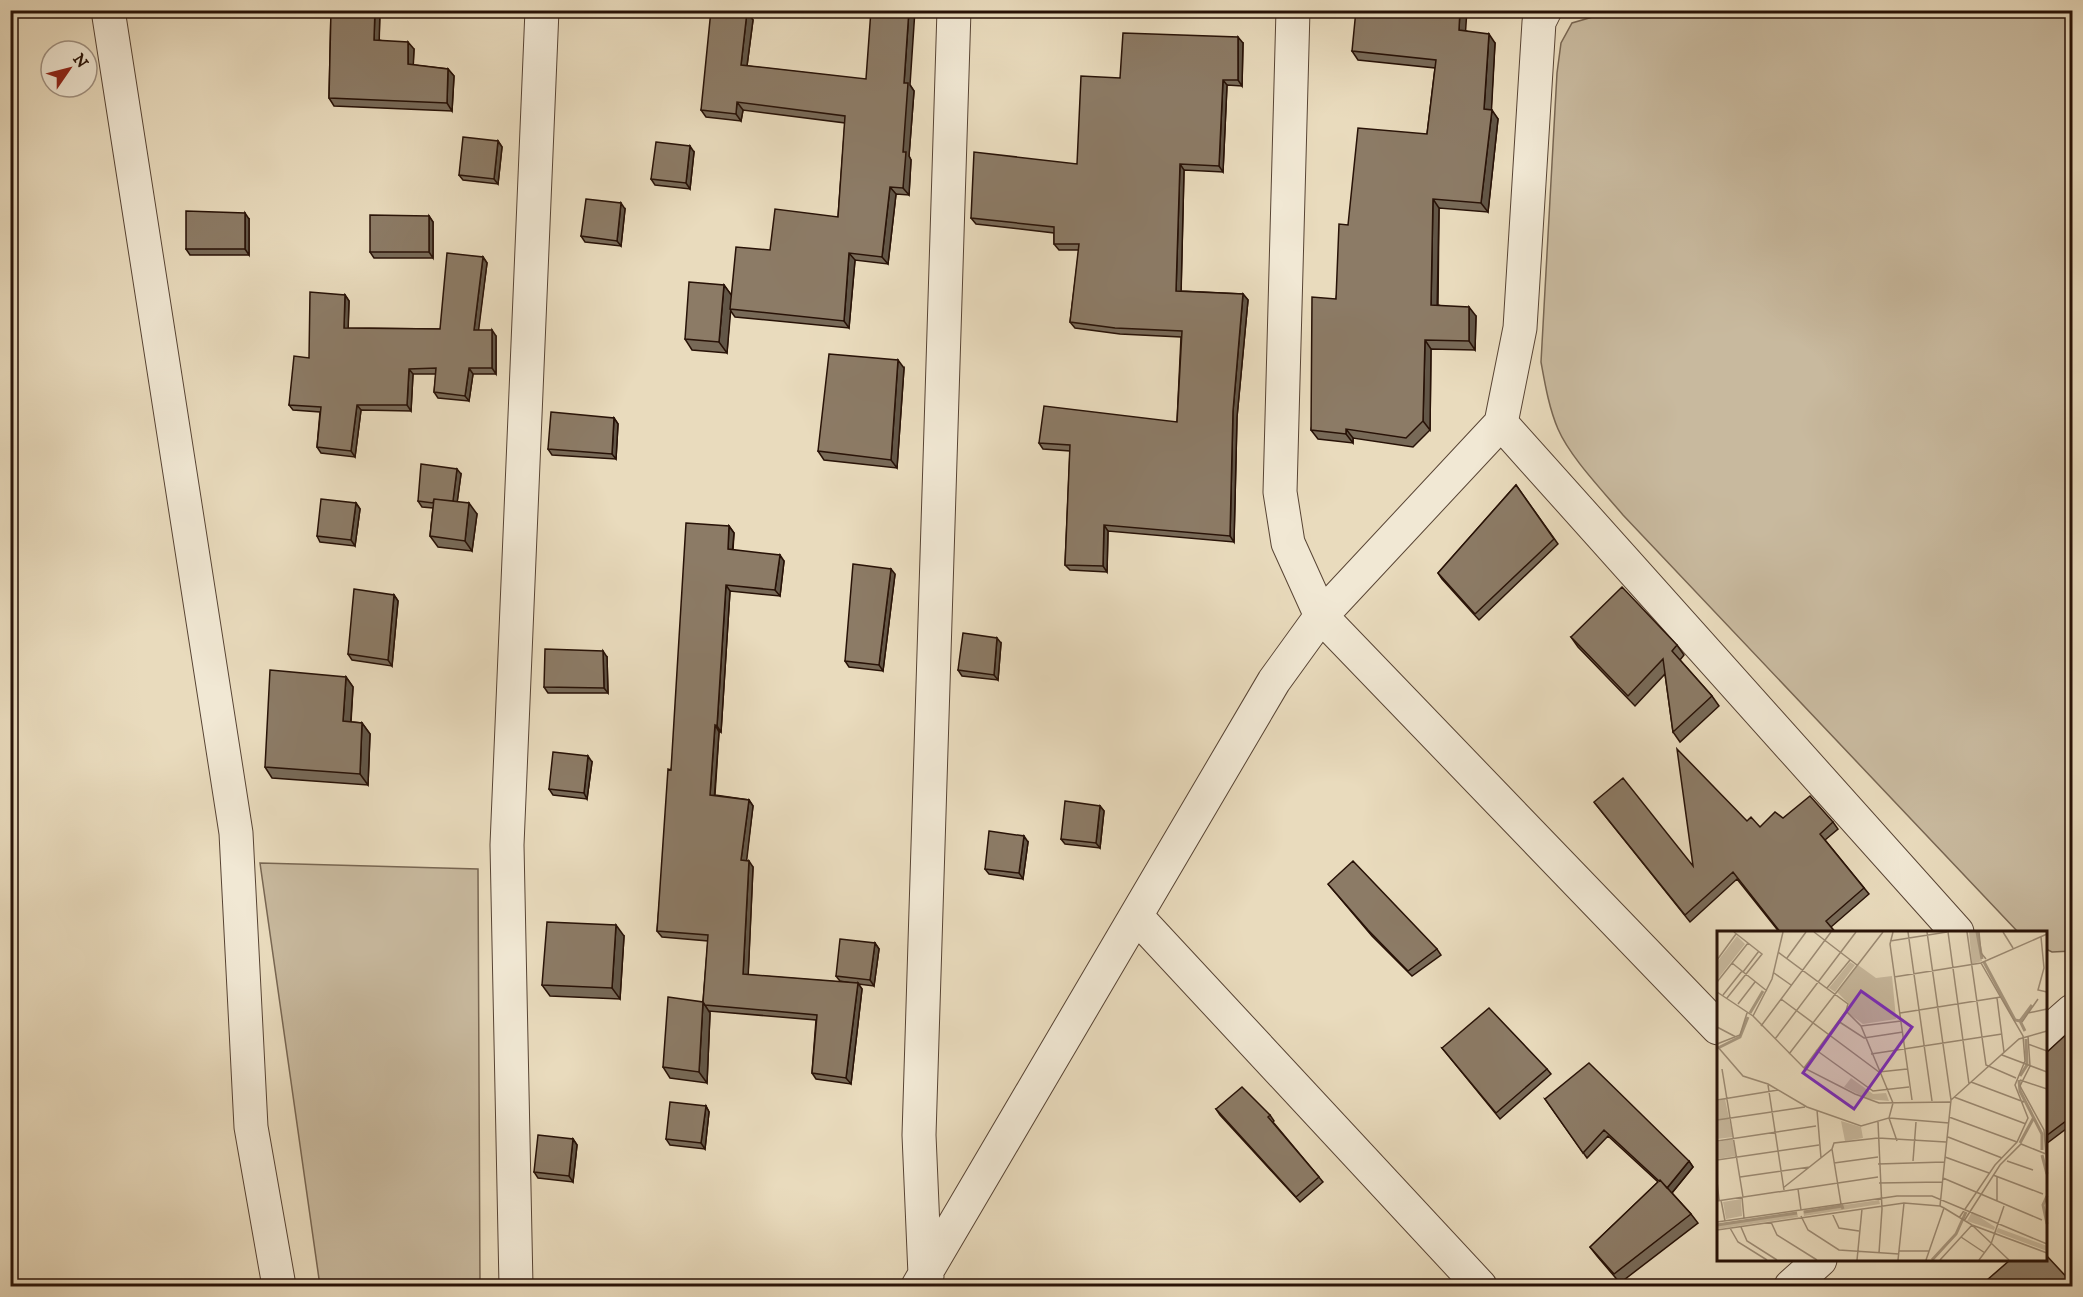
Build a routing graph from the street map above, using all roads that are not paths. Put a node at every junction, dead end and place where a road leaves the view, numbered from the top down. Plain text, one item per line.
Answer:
1 (108, 10) edge
2 (542, 10) edge
3 (954, 10) edge
4 (1293, 10) edge
5 (1545, 10) edge
6 (1501, 423) junction
7 (1321, 616) junction
8 (1136, 916) junction
9 (1955, 931) edge
10 (2073, 1011) edge
11 (1717, 1026) edge
12 (2047, 1032) edge
13 (1819, 1261) edge
14 (926, 1283) edge
15 (279, 1287) edge
16 (516, 1287) edge
17 (1480, 1287) edge
18 (1791, 1287) edge

1 - 15 street
2 - 16 street
3 - 14 street
4 - 7 street
5 - 6 street
6 - 7 street
6 - 9 street
7 - 8 street
7 - 11 street
8 - 14 street
8 - 17 street
10 - 12 street
13 - 18 street

